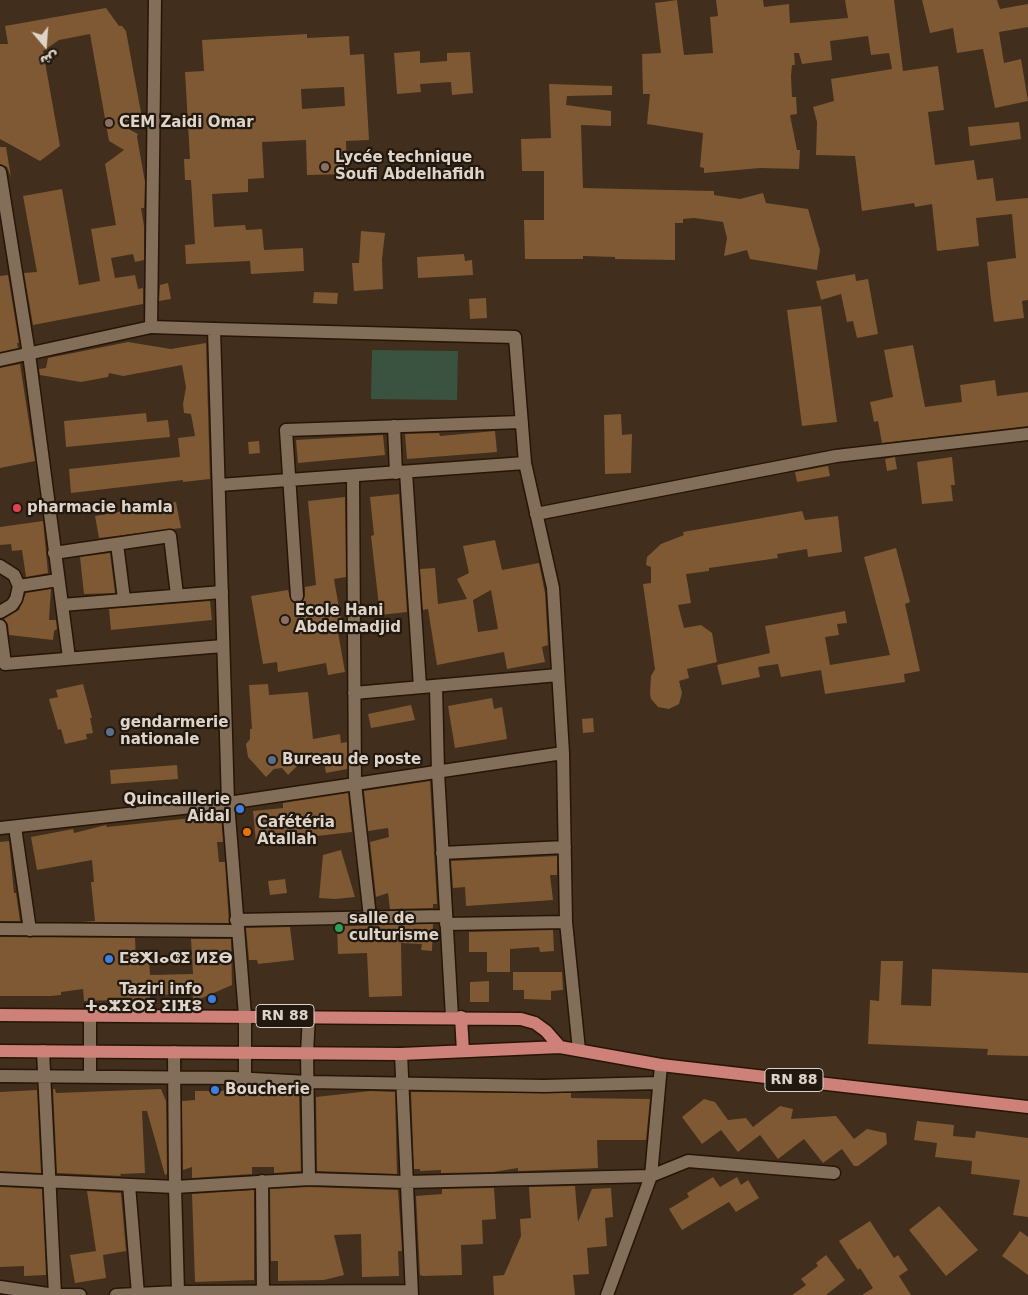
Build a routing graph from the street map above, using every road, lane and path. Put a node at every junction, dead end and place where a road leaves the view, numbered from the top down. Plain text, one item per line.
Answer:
1 (155, 0) edge
2 (0, 172) edge
3 (150, 327) junction
4 (214, 329) junction
5 (29, 354) junction
6 (0, 360) edge
7 (522, 422) junction
8 (394, 426) junction
9 (1028, 434) edge
10 (525, 463) junction
11 (401, 473) junction
12 (353, 477) junction
13 (289, 482) junction
14 (219, 485) junction
15 (536, 514) junction
16 (117, 544) junction
17 (54, 553) junction
18 (0, 566) edge
19 (58, 580) junction
20 (19, 586) junction
21 (222, 592) junction
22 (177, 595) junction
23 (297, 596) dead end
24 (124, 600) junction
25 (62, 604) junction
26 (0, 612) edge
27 (0, 626) edge
28 (223, 646) junction
29 (69, 658) junction
30 (2, 665) edge
31 (558, 675) junction
32 (436, 686) junction
33 (420, 687) junction
34 (354, 693) junction
35 (563, 753) junction
36 (438, 772) junction
37 (355, 784) junction
38 (228, 803) junction
39 (15, 827) junction
40 (0, 828) edge
41 (565, 847) junction
42 (442, 853) junction
43 (370, 917) junction
44 (445, 920) junction
45 (566, 922) junction
46 (236, 926) junction
47 (0, 929) edge
48 (30, 930) junction
49 (0, 1015) edge
50 (90, 1016) junction
51 (245, 1016) junction
52 (310, 1016) junction
53 (457, 1017) junction
54 (560, 1047) junction
55 (579, 1050) junction
56 (0, 1051) edge
57 (43, 1051) junction
58 (463, 1051) junction
59 (88, 1052) junction
60 (174, 1052) junction
61 (245, 1053) junction
62 (308, 1053) junction
63 (401, 1054) junction
64 (661, 1065) junction
65 (0, 1076) edge
66 (43, 1076) junction
67 (90, 1077) junction
68 (175, 1078) junction
69 (245, 1079) junction
70 (308, 1082) junction
71 (659, 1083) junction
72 (402, 1084) junction
73 (1028, 1107) edge
74 (834, 1173) dead end
75 (651, 1176) junction
76 (0, 1179) edge
77 (309, 1179) junction
78 (262, 1181) junction
79 (49, 1182) junction
80 (406, 1182) junction
81 (129, 1185) junction
82 (175, 1187) junction
83 (0, 1286) edge
84 (18, 1291) edge
85 (178, 1292) junction
86 (411, 1293) edge
87 (138, 1294) edge
88 (263, 1294) edge
89 (55, 1295) edge
90 (80, 1295) edge
91 (116, 1295) edge
92 (607, 1295) edge

1 - 3 street
2 - 5 street
3 - 4 street
3 - 5 street
4 - 7 street
4 - 14 street
5 - 6 street
5 - 17 street
7 - 8 street
7 - 10 street
8 - 11 street
8 - 13 street
9 - 15 street
10 - 11 street
10 - 15 street
11 - 12 street
11 - 33 street
12 - 13 street
12 - 34 street
13 - 14 street
13 - 23 street
14 - 21 street
15 - 31 street
16 - 17 street
16 - 22 street
16 - 24 street
17 - 19 street
18 - 20 street
19 - 20 street
19 - 25 street
20 - 26 street
21 - 22 street
21 - 28 street
22 - 24 street
24 - 25 street
25 - 29 street
27 - 30 street
28 - 29 street
28 - 38 street
29 - 30 street
31 - 32 street
31 - 35 street
32 - 33 street
32 - 36 street
33 - 34 street
34 - 37 street
35 - 36 street
35 - 41 street
36 - 37 street
36 - 42 street
37 - 38 street
37 - 43 street
38 - 39 street
38 - 46 street
39 - 40 street
39 - 48 street
41 - 42 street
41 - 45 street
42 - 44 street
43 - 44 street
43 - 46 street
44 - 45 street
44 - 53 street
45 - 55 street
46 - 48 street
46 - 51 street
47 - 48 street
49 - 50 main road, RN 88
50 - 51 main road, RN 88
50 - 59 street
51 - 52 main road, RN 88
51 - 61 street
52 - 53 main road, RN 88
52 - 62 street
53 - 54 main road, RN 88
53 - 58 main road
54 - 55 main road, RN 88
54 - 58 main road
55 - 64 main road, RN 88
56 - 57 main road
57 - 59 main road
57 - 66 street
58 - 63 main road
59 - 60 main road
59 - 67 street
60 - 61 main road
60 - 68 street
61 - 62 main road
61 - 69 street
62 - 63 main road
62 - 70 street
63 - 72 street
64 - 71 street
64 - 73 main road, RN 88
65 - 66 street
66 - 67 street
66 - 79 street
67 - 68 street
68 - 69 street
68 - 82 street
69 - 70 street
70 - 72 street
70 - 77 street
71 - 72 street
71 - 75 street
72 - 80 street
74 - 75 street
75 - 80 street
75 - 92 street
76 - 79 street
77 - 78 street
77 - 80 street
78 - 82 street
78 - 88 street
79 - 81 street
79 - 89 street
80 - 86 street
81 - 82 street
81 - 87 street
82 - 85 street
83 - 84 street
84 - 89 street
85 - 87 street
85 - 88 street
86 - 88 street
87 - 91 street
89 - 90 street

